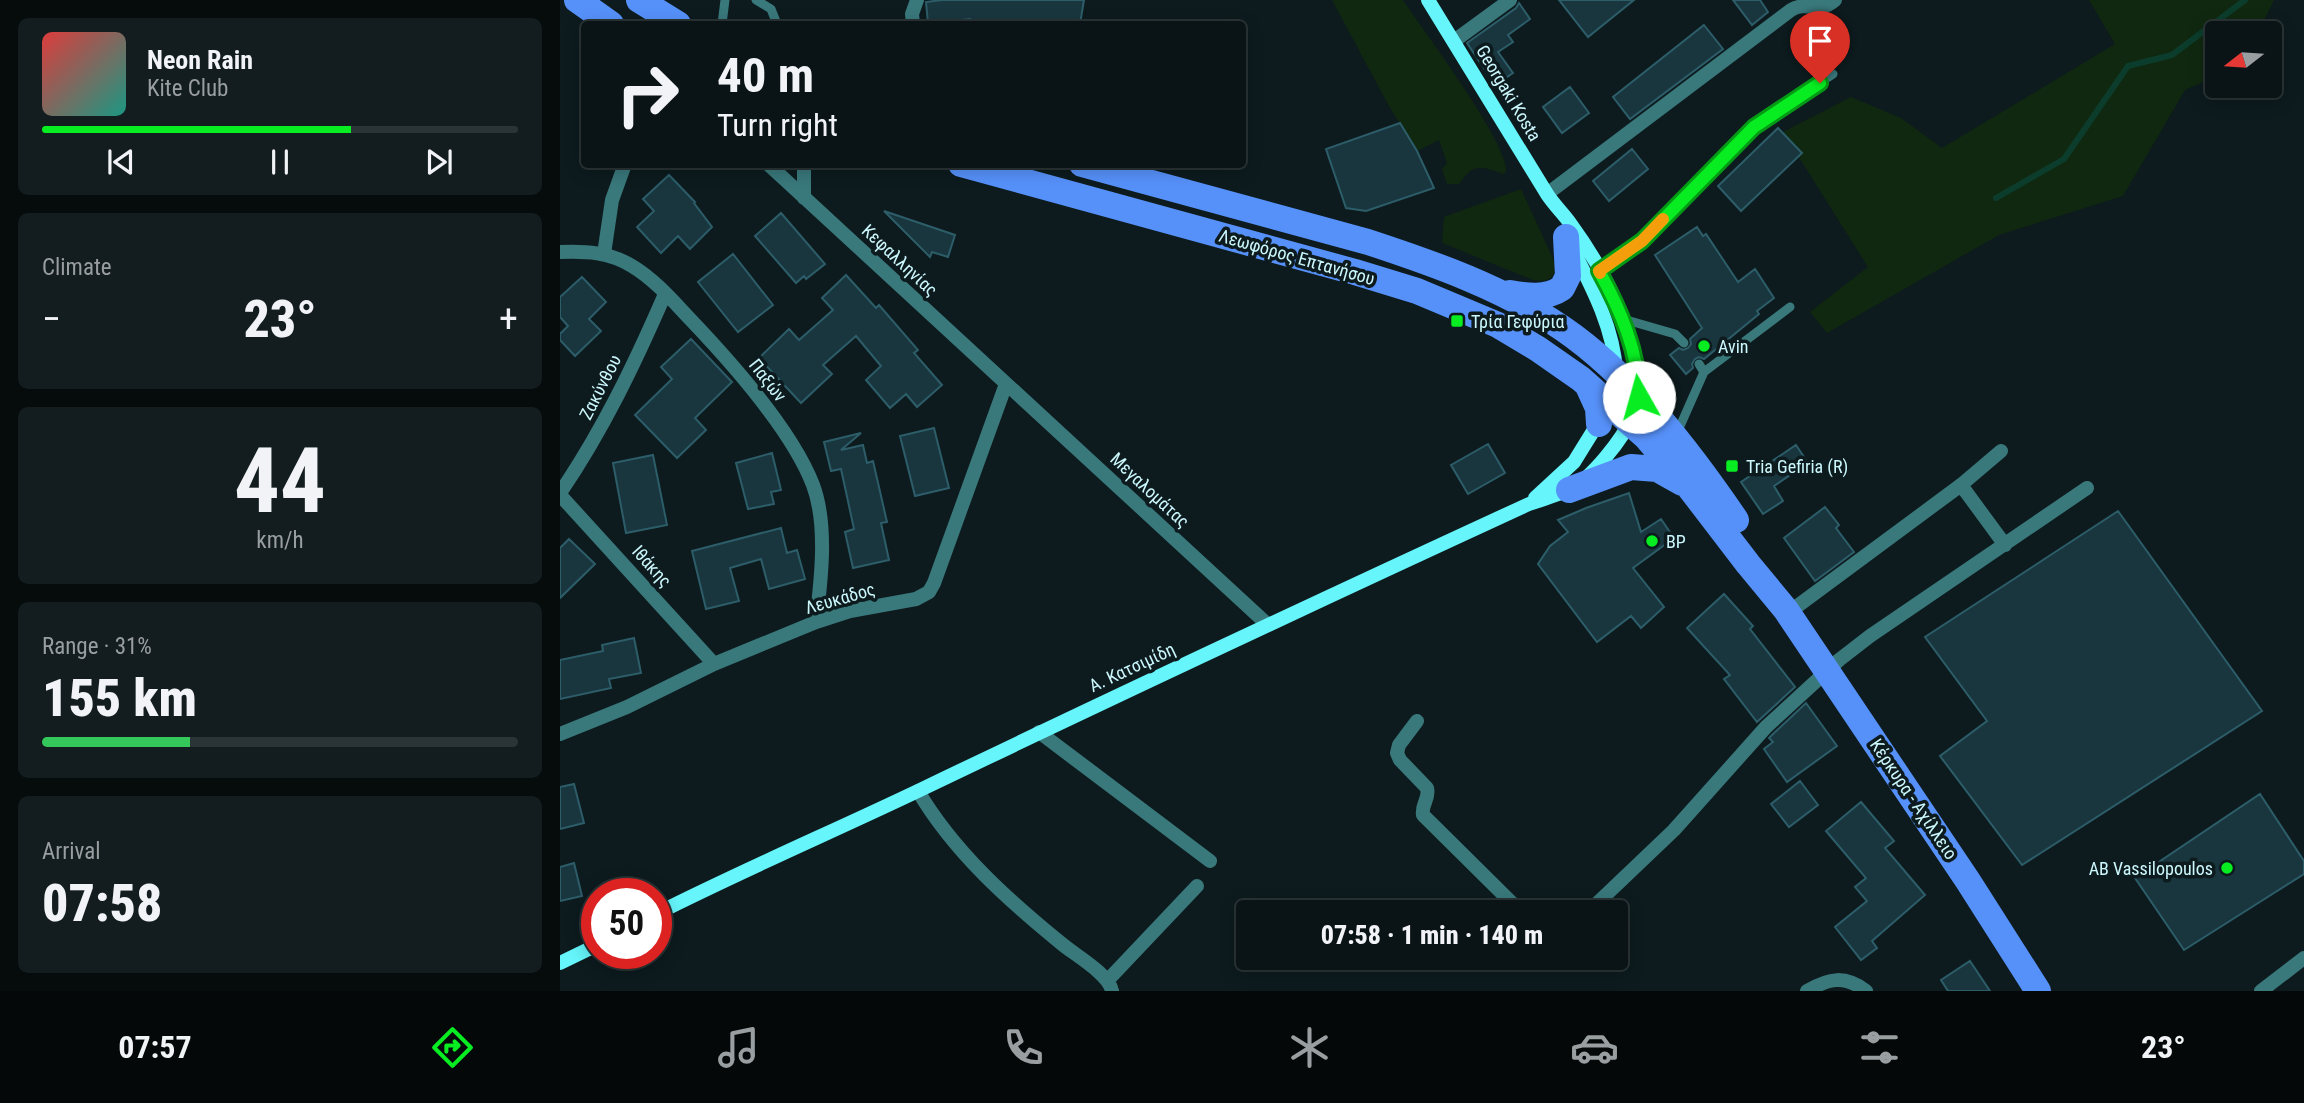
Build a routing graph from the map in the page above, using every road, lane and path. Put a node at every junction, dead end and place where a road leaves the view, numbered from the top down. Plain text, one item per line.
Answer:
1 (577, 0) edge
2 (639, 0) edge
3 (725, 0) edge
4 (756, 0) edge
5 (918, 0) edge
6 (1428, 0) edge
7 (1510, 0) edge
8 (1835, 0) edge
9 (607, 21) edge
10 (673, 21) edge
11 (722, 21) edge
12 (776, 21) edge
13 (913, 21) edge
14 (1454, 41) junction
15 (1833, 75) dead end
16 (624, 168) edge
17 (772, 168) edge
18 (804, 168) edge
19 (976, 168) edge
20 (1097, 168) edge
21 (1547, 194) junction
22 (804, 198) junction
23 (1555, 207) junction
24 (1566, 237) junction
25 (560, 252) edge
26 (604, 254) junction
27 (1599, 271) junction
28 (1489, 287) junction
29 (665, 294) junction
30 (1790, 307) dead end
31 (1623, 319) junction
32 (1684, 343) dead end
33 (1616, 375) junction
34 (1006, 384) junction
35 (1635, 409) junction
36 (1604, 414) junction
37 (1675, 438) junction
38 (2001, 450) dead end
39 (1961, 485) junction
40 (1689, 487) junction
41 (2087, 488) dead end
42 (1569, 490) junction
43 (560, 494) edge
44 (1529, 504) junction
45 (2005, 545) junction
46 (1787, 611) junction
47 (816, 622) junction
48 (1267, 624) junction
49 (714, 664) junction
50 (1827, 671) junction
51 (1417, 721) dead end
52 (1039, 732) junction
53 (560, 734) edge
54 (918, 791) junction
55 (1210, 861) dead end
56 (1197, 886) dead end
57 (1509, 900) edge
58 (1601, 900) edge
59 (672, 906) edge
60 (581, 952) edge
61 (2304, 958) edge
62 (560, 963) edge
63 (1110, 986) edge
64 (1807, 991) edge
65 (1866, 991) edge
66 (2038, 991) edge
67 (2261, 991) edge

1 - 9 main road
2 - 10 main road
3 - 11 lane
4 - 12 lane
5 - 13 street
6 - 14 main road, Georgaki Kosta
7 - 14 street
8 - 21 street
14 - 21 main road, Georgaki Kosta
15 - 27 lane
16 - 26 street
17 - 22 street, Κεφαλληνίας
18 - 22 street
19 - 36 main road, Λεωφόρος Επτανήσου
20 - 28 main road, Λεωφόρος Επτανήσου
21 - 23 main road, Georgaki Kosta
22 - 34 street, Κεφαλληνίας
23 - 24 main road, Georgaki Kosta
23 - 27 main road, Georgaki Kosta
24 - 28 main road
24 - 33 main road, Georgaki Kosta
25 - 26 street, Παξών
26 - 29 street, Παξών
27 - 31 main road, Georgaki Kosta
28 - 33 main road, Λεωφόρος Επτανήσου
29 - 43 street, Ζακύνθου
29 - 47 street, Παξών
30 - 37 lane
31 - 32 lane
31 - 35 main road, Georgaki Kosta
33 - 35 main road, Κέρκυρα - Αχίλλειο
33 - 36 main road
34 - 47 street, Λευκάδος
34 - 48 street, Μεγαλομάτας
35 - 36 main road, Κέρκυρα - Αχίλλειο
35 - 37 main road, Κέρκυρα - Αχίλλειο
35 - 40 main road, Κέρκυρα - Αχίλλειο
35 - 42 main road
36 - 44 main road, Α. Κατσιμίδη
37 - 46 main road, Κέρκυρα - Αχίλλειο
38 - 39 street
39 - 45 street
39 - 46 street
40 - 42 main road
40 - 46 main road, Κέρκυρα - Αχίλλειο
41 - 45 street
42 - 44 main road
43 - 49 street, Ιθάκης
44 - 48 main road, Α. Κατσιμίδη
45 - 50 street
46 - 50 main road, Κέρκυρα - Αχίλλειο
47 - 49 street, Λευκάδος
48 - 52 main road, Α. Κατσιμίδη
49 - 53 street, Λευκάδος
50 - 58 street
50 - 66 main road, Κέρκυρα - Αχίλλειο
51 - 57 street
52 - 54 main road, Α. Κατσιμίδη
52 - 55 street
54 - 59 main road, Α. Κατσιμίδη
54 - 63 street
56 - 63 street
60 - 62 main road
61 - 67 street
64 - 65 street

